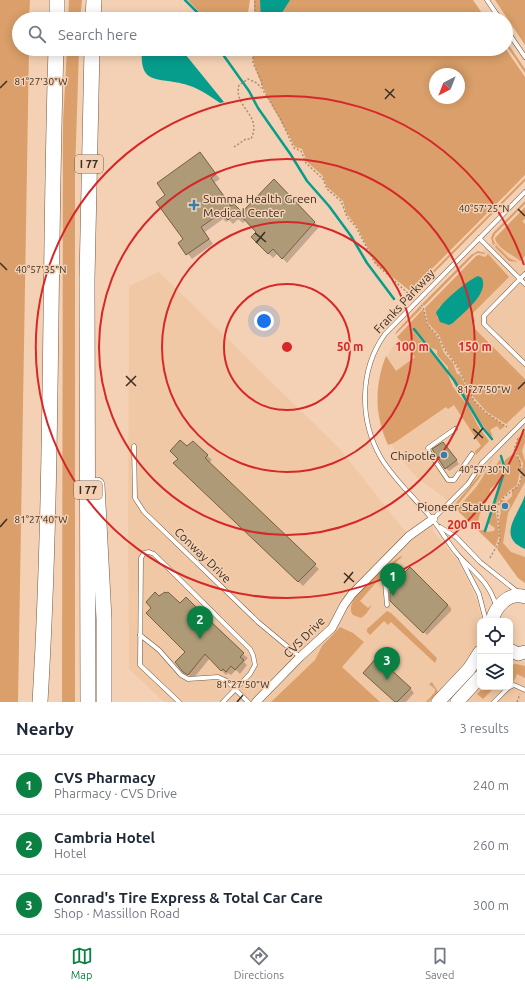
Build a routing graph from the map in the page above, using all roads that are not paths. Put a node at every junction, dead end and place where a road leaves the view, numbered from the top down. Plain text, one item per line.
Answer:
1 (57, 0) edge
2 (94, 0) edge
3 (487, 0) edge
4 (57, 12) edge
5 (93, 12) edge
6 (495, 12) edge
7 (513, 39) edge
8 (56, 56) edge
9 (92, 56) edge
10 (525, 57) edge
11 (525, 192) edge
12 (479, 238) junction
13 (525, 274) edge
14 (87, 278) junction
15 (520, 280) junction
16 (525, 284) edge
17 (525, 364) edge
18 (525, 420) edge
19 (455, 429) dead end
20 (134, 446) dead end
21 (472, 454) dead end
22 (433, 519) junction
23 (439, 527) junction
24 (458, 555) junction
25 (385, 582) dead end
26 (524, 597) edge
27 (387, 605) dead end
28 (45, 608) junction
29 (496, 608) junction
30 (485, 618) edge
31 (493, 618) edge
32 (140, 635) junction
33 (479, 654) edge
34 (300, 657) junction
35 (477, 680) edge
36 (513, 686) edge
37 (235, 689) junction
38 (507, 690) edge
39 (525, 690) edge
40 (40, 702) edge
41 (47, 702) edge
42 (88, 702) edge
43 (104, 702) edge
44 (179, 702) edge
45 (222, 702) edge
46 (248, 702) edge
47 (256, 702) edge
48 (438, 702) edge
49 (457, 702) edge
50 (494, 702) edge

1 - 4 highway
2 - 5 highway
3 - 6 lane
7 - 10 lane
8 - 28 highway
9 - 14 highway, I 77
11 - 12 lane, Franks Parkway
12 - 15 lane
12 - 22 lane, Franks Parkway
13 - 15 lane
14 - 42 highway, I 77
14 - 43 highway
15 - 16 lane
15 - 17 lane
18 - 22 lane
19 - 21 lane
20 - 34 lane, Conway Drive
22 - 23 lane, Franks Parkway
22 - 34 street, CVS Drive
23 - 24 lane, Franks Parkway
23 - 26 lane, Franks Parkway
24 - 29 lane, Franks Parkway
24 - 30 lane
25 - 27 lane
26 - 29 main road
28 - 40 highway
28 - 41 highway
29 - 31 main road
32 - 37 lane
32 - 37 lane
32 - 44 lane
33 - 48 main road
34 - 47 street, CVS Drive
35 - 49 main road
36 - 39 lane
37 - 45 lane
37 - 46 lane
38 - 50 lane

